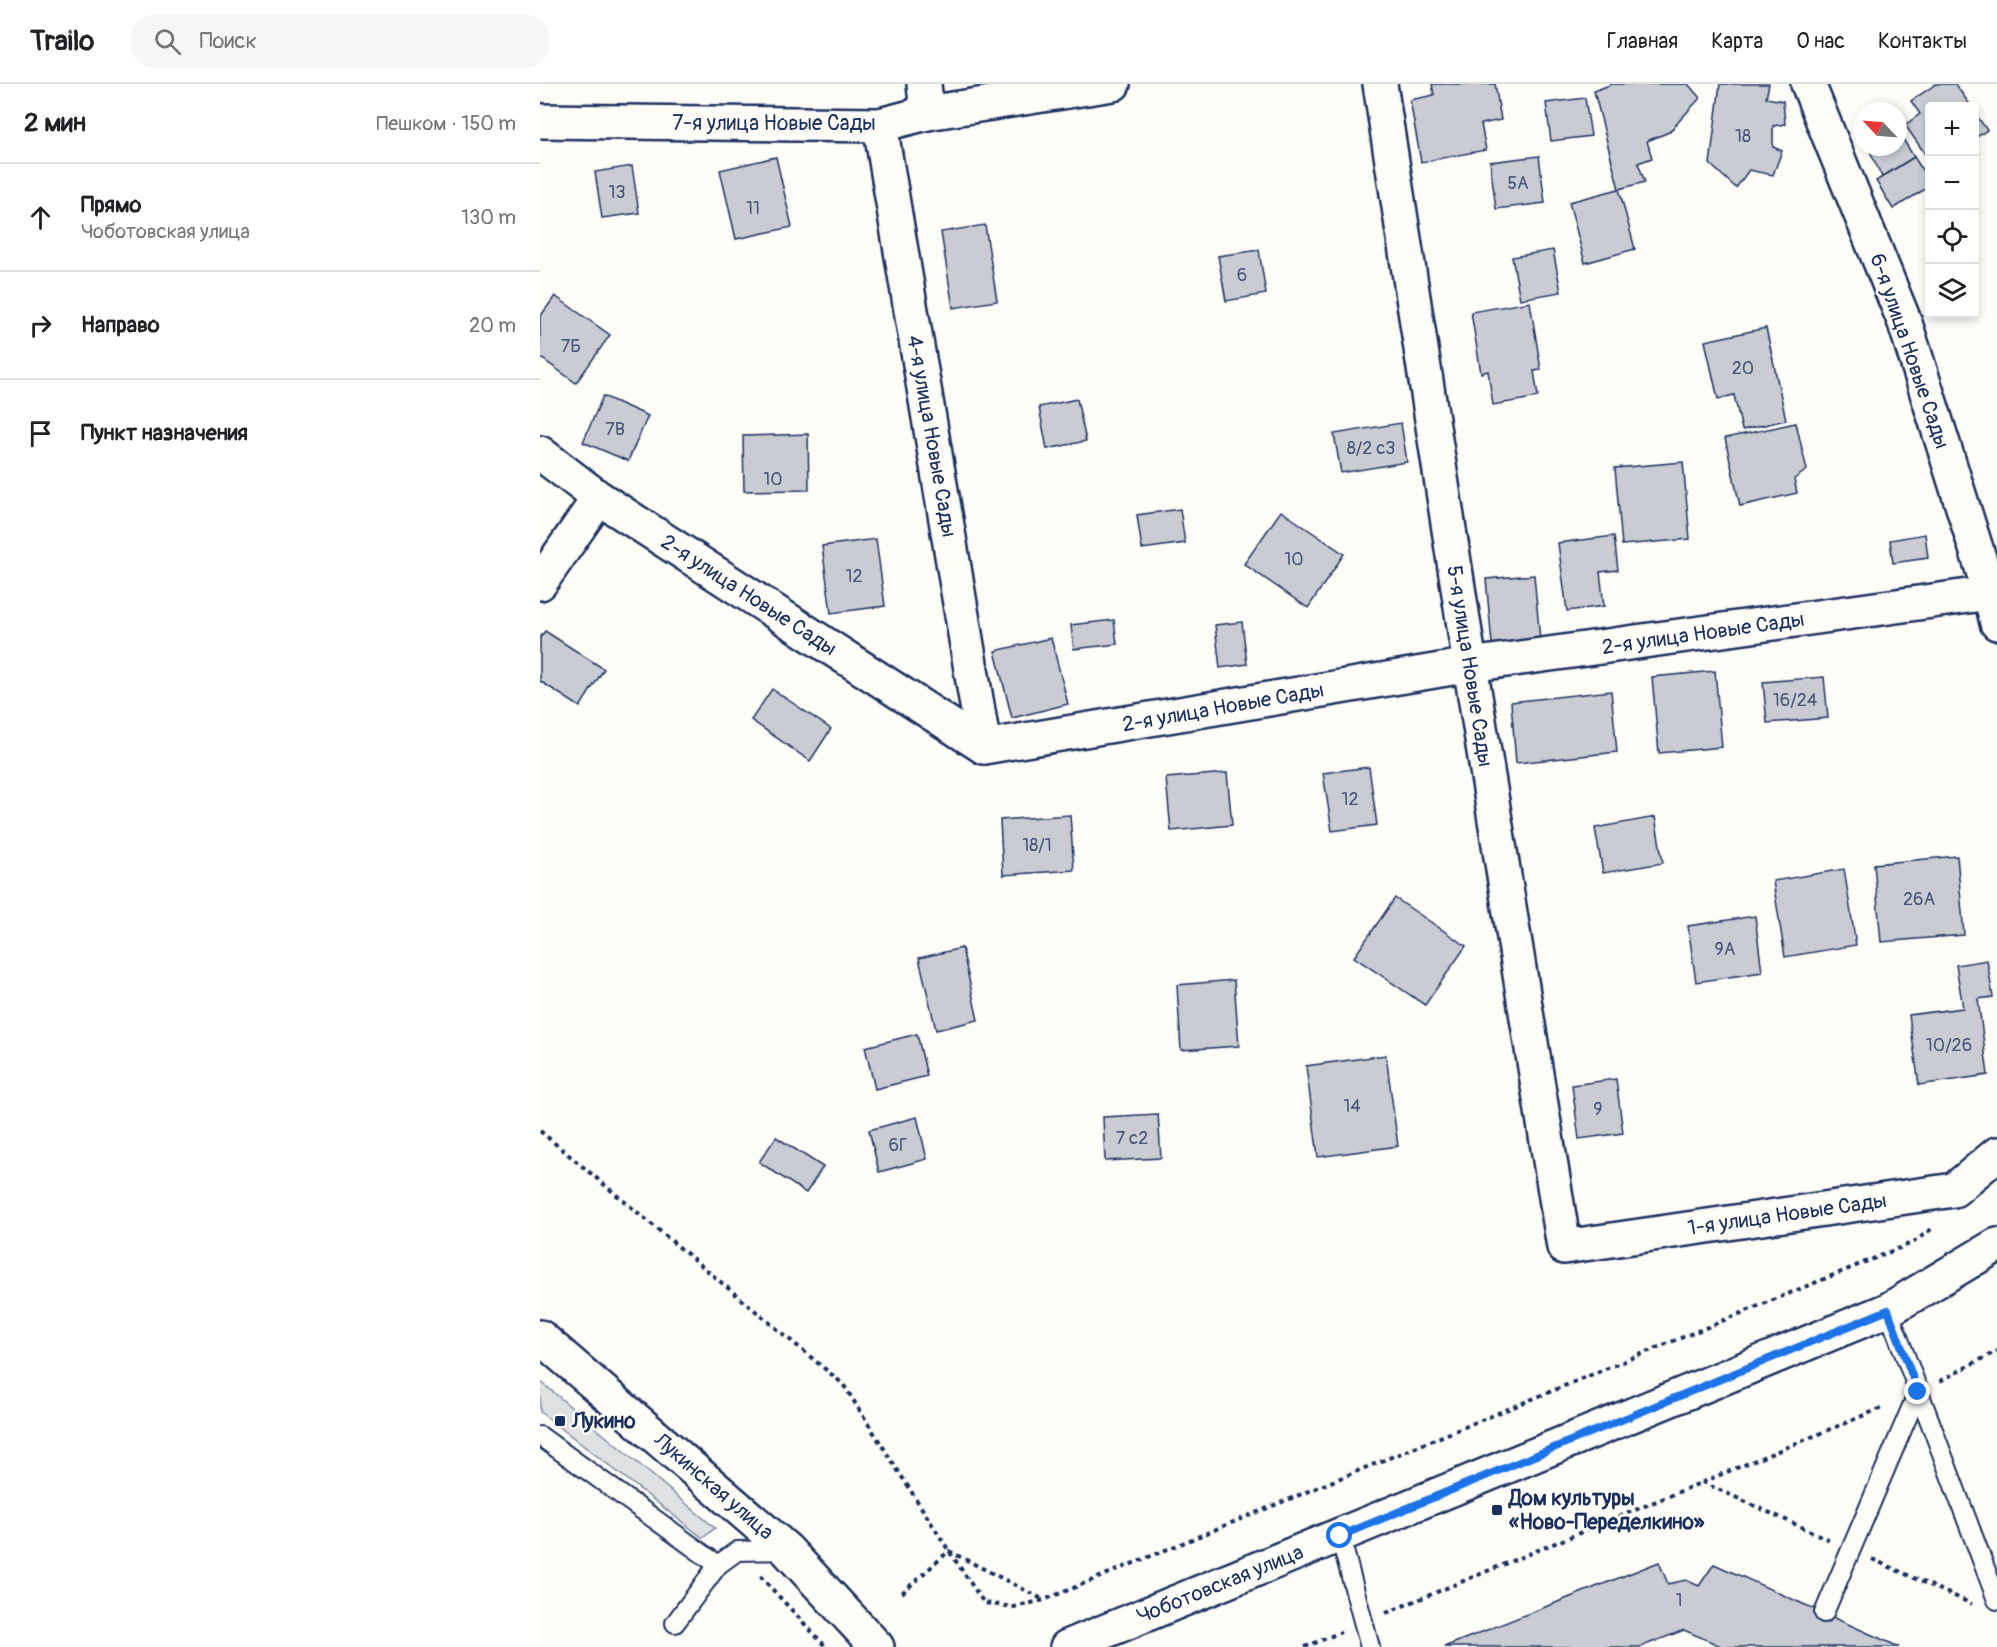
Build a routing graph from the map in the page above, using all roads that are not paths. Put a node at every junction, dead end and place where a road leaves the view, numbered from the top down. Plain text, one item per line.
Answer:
1 (1113, 84) edge
2 (1380, 84) edge
3 (1808, 84) edge
4 (926, 99) edge
5 (540, 121) edge
6 (879, 125) junction
7 (540, 453) edge
8 (599, 498) junction
9 (540, 583) edge
10 (1993, 608) edge
11 (1470, 665) junction
12 (984, 747) junction
13 (1997, 1154) edge
14 (1997, 1245) edge
15 (1564, 1247) joint
16 (1888, 1310) junction
17 (540, 1337) edge
18 (1918, 1392) junction
19 (540, 1436) edge
20 (1340, 1536) junction
21 (787, 1550) junction
22 (718, 1565) junction
23 (1997, 1600) edge
24 (1824, 1613) dead end
25 (675, 1623) dead end
26 (877, 1647) edge
27 (1067, 1647) edge
28 (1370, 1647) edge

1 - 4 street, 7-я улица Новые Сады
2 - 11 street, 5-я улица Новые Сады
3 - 10 street, 6-я улица Новые Сады
4 - 6 street, 7-я улица Новые Сады
5 - 6 street, 7-я улица Новые Сады
6 - 12 street, 4-я улица Новые Сады
7 - 8 street, 2-я улица Новые Сады
8 - 9 street
8 - 12 street, 2-я улица Новые Сады
10 - 11 street, 2-я улица Новые Сады
11 - 12 street, 2-я улица Новые Сады
11 - 15 street, 5-я улица Новые Сады
13 - 15 street, 1-я улица Новые Сады
14 - 16 street, Чоботовская улица
16 - 18 lane
16 - 20 street, Чоботовская улица
17 - 21 street, Лукинская улица
18 - 23 lane
18 - 24 lane
19 - 22 lane
20 - 27 street, Чоботовская улица
20 - 28 lane
21 - 22 lane
21 - 26 street, Лукинская улица
22 - 25 lane

